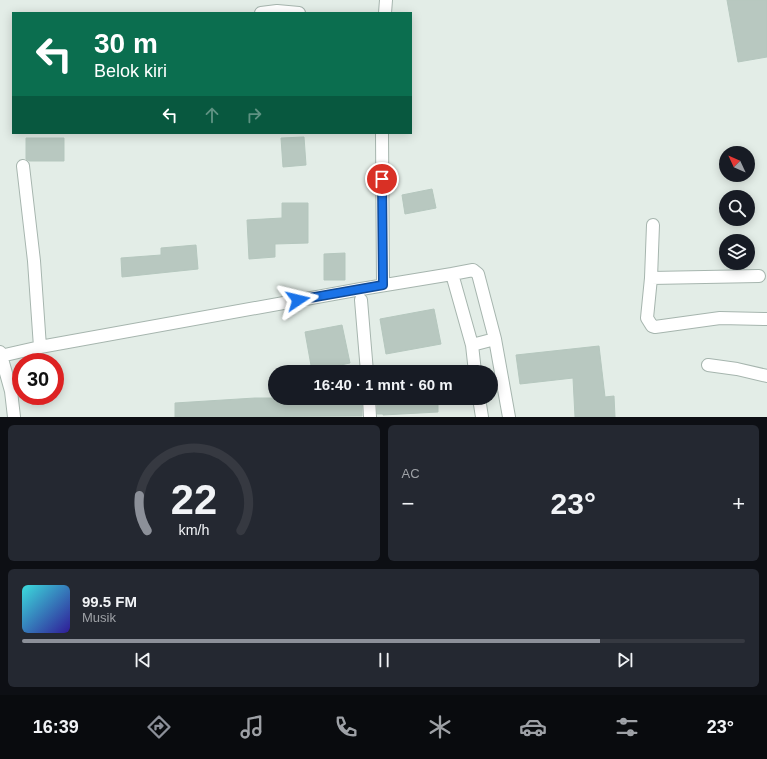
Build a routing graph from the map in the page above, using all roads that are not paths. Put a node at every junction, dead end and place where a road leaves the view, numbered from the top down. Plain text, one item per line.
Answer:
1 (386, 0) edge
2 (269, 12) edge
3 (288, 12) edge
4 (385, 12) edge
5 (382, 134) edge
6 (23, 166) dead end
7 (653, 225) dead end
8 (452, 274) junction
9 (759, 276) dead end
10 (651, 278) junction
11 (383, 285) junction
12 (361, 300) dead end
13 (767, 319) edge
14 (495, 339) junction
15 (472, 345) junction
16 (40, 347) junction
17 (0, 354) edge
18 (366, 365) edge
19 (474, 365) edge
20 (708, 365) dead end
21 (767, 376) edge
22 (369, 405) edge
23 (480, 405) edge
24 (14, 417) edge
25 (370, 417) edge
26 (482, 417) edge
27 (509, 417) edge

1 - 4 street
2 - 3 street
5 - 11 street
6 - 16 street
7 - 10 street
8 - 11 street
8 - 14 street
8 - 15 street
9 - 10 street
10 - 13 street
11 - 16 street
12 - 18 street
14 - 15 street
14 - 27 street
15 - 19 street
16 - 17 street
17 - 24 street
20 - 21 street
22 - 25 street
23 - 26 street

